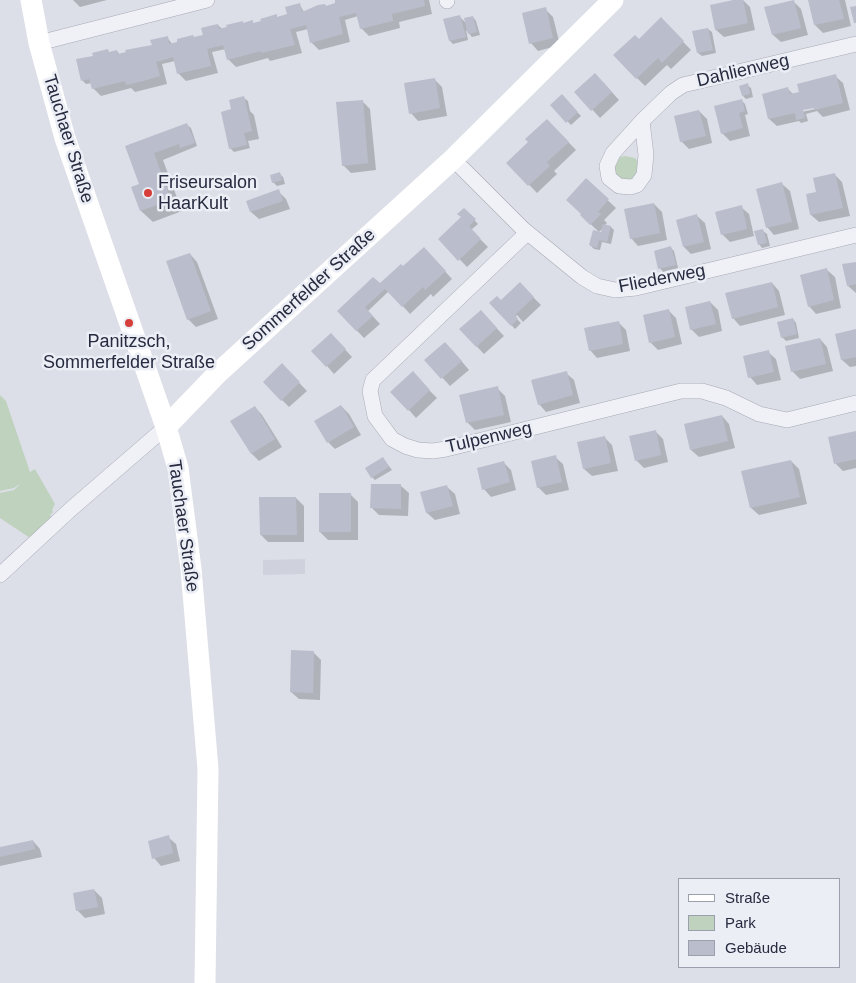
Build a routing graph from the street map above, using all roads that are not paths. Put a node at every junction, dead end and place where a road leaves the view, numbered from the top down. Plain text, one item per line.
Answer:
1 (31, 0) edge
2 (207, 0) edge
3 (613, 0) edge
4 (39, 42) junction
5 (856, 44) edge
6 (642, 122) dead end
7 (453, 159) junction
8 (527, 233) junction
9 (856, 236) edge
10 (856, 403) edge
11 (166, 427) junction
12 (0, 575) edge
13 (205, 983) edge

1 - 4 street, Tauchaer Straße
2 - 4 street
3 - 7 street, Sommerfelder Straße
4 - 11 street, Tauchaer Straße
5 - 6 street, Dahlienweg
7 - 8 street, Fliederweg
7 - 11 street, Sommerfelder Straße
8 - 9 street, Fliederweg
8 - 10 street, Tulpenweg
11 - 12 street, Sommerfelder Straße
11 - 13 street, Tauchaer Straße

